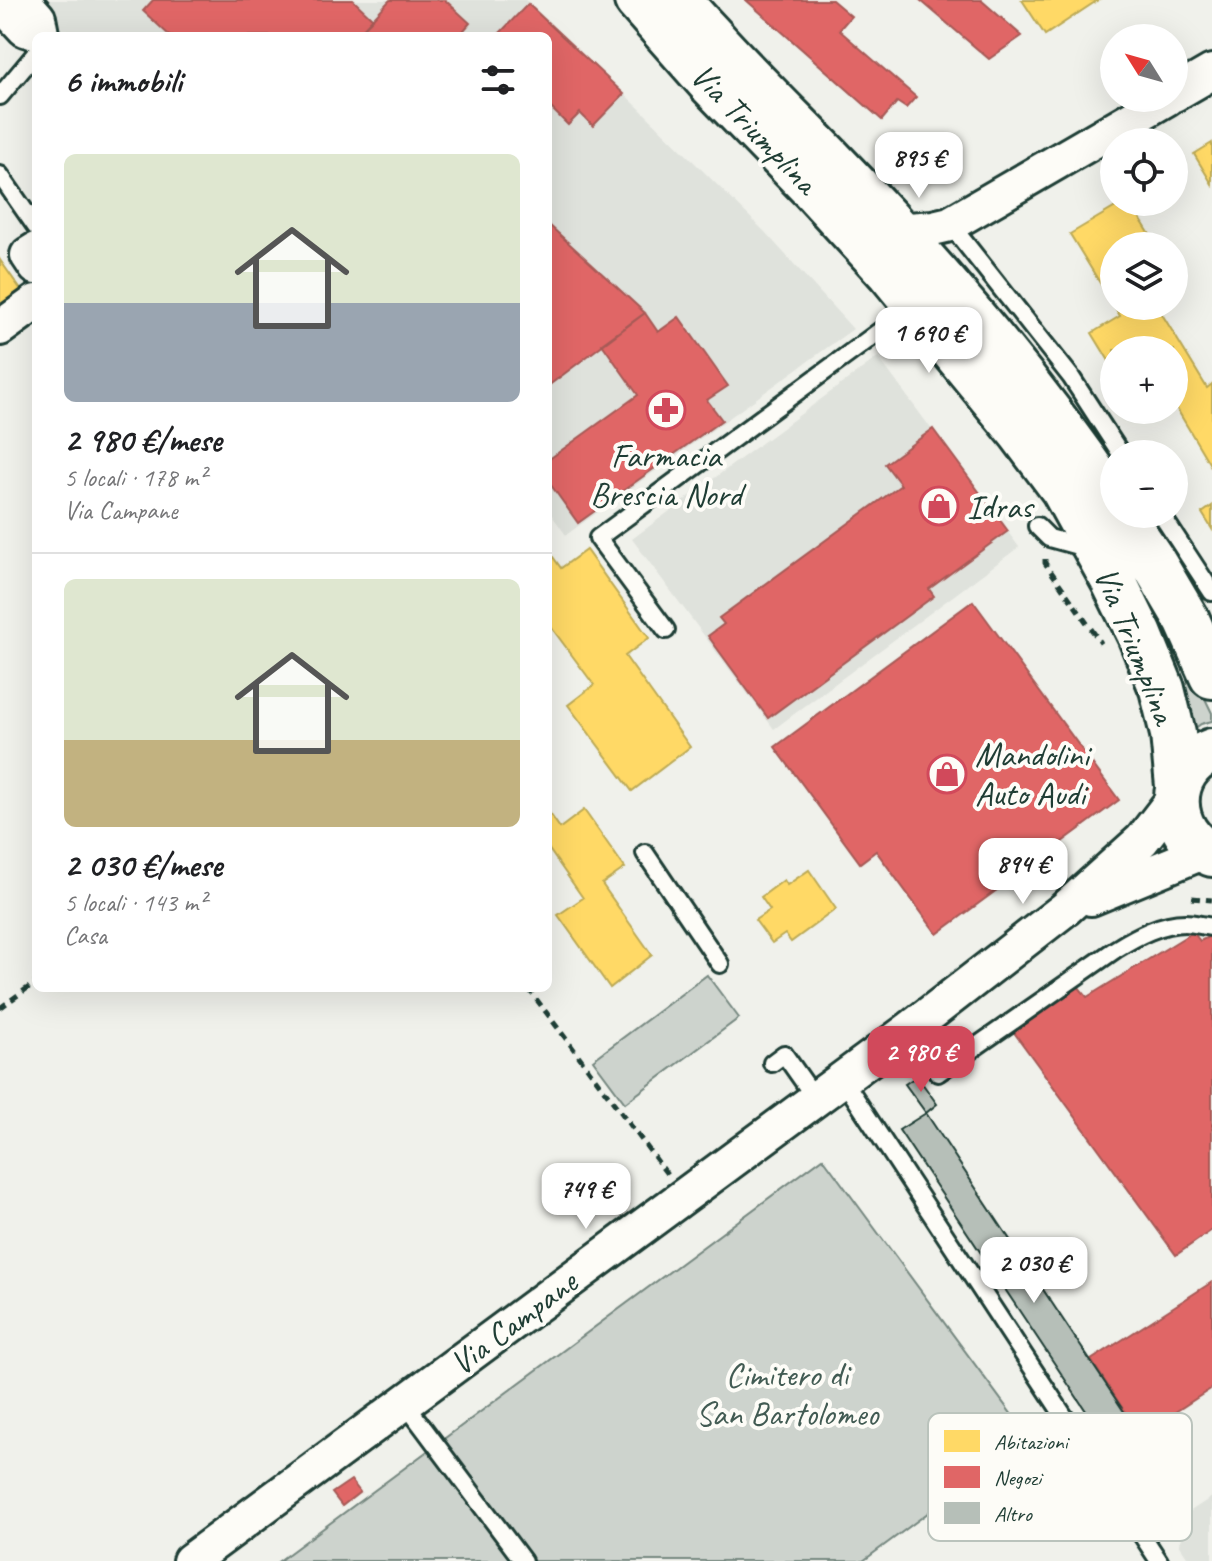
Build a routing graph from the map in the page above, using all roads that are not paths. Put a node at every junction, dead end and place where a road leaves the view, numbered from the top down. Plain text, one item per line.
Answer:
1 (22, 0) edge
2 (637, 0) edge
3 (679, 0) edge
4 (0, 2) edge
5 (39, 32) edge
6 (32, 35) edge
7 (32, 52) edge
8 (1212, 72) edge
9 (1188, 86) edge
10 (0, 96) edge
11 (1143, 112) edge
12 (0, 175) edge
13 (32, 221) edge
14 (950, 224) junction
15 (897, 231) junction
16 (32, 305) edge
17 (0, 328) edge
18 (884, 328) dead end
19 (1112, 440) edge
20 (1100, 482) edge
21 (1037, 526) dead end
22 (1130, 528) edge
23 (1170, 528) edge
24 (1099, 552) junction
25 (1212, 592) edge
26 (666, 630) dead end
27 (1212, 676) edge
28 (1212, 751) edge
29 (1177, 791) junction
30 (645, 853) dead end
31 (1208, 853) edge
32 (1065, 909) junction
33 (1212, 927) edge
34 (720, 964) dead end
35 (909, 1030) junction
36 (772, 1063) dead end
37 (828, 1088) junction
38 (404, 1402) junction
39 (1055, 1413) edge
40 (1145, 1541) edge
41 (190, 1561) edge
42 (523, 1561) edge
43 (1159, 1561) edge

1 - 5 street
2 - 24 main road, Via Triumplina
3 - 15 main road, Via Triumplina
4 - 6 street
7 - 10 lane
8 - 9 street
11 - 14 street
12 - 13 lane
14 - 15 street
14 - 19 lane
15 - 20 main road, Via Triumplina
16 - 17 street
18 - 26 lane
21 - 24 lane
22 - 27 main road, Via Triumplina
23 - 25 lane
24 - 29 main road, Via Triumplina
28 - 29 main road, Via Triumplina
29 - 31 main road, Via Triumplina
29 - 32 street, Via Campane
30 - 34 lane
31 - 32 street, Via Campane
32 - 35 street, Via Campane
33 - 35 lane
35 - 37 street, Via Campane
36 - 37 lane
37 - 38 street, Via Campane
37 - 39 lane
38 - 41 street, Via Campane
38 - 42 lane
40 - 43 lane

